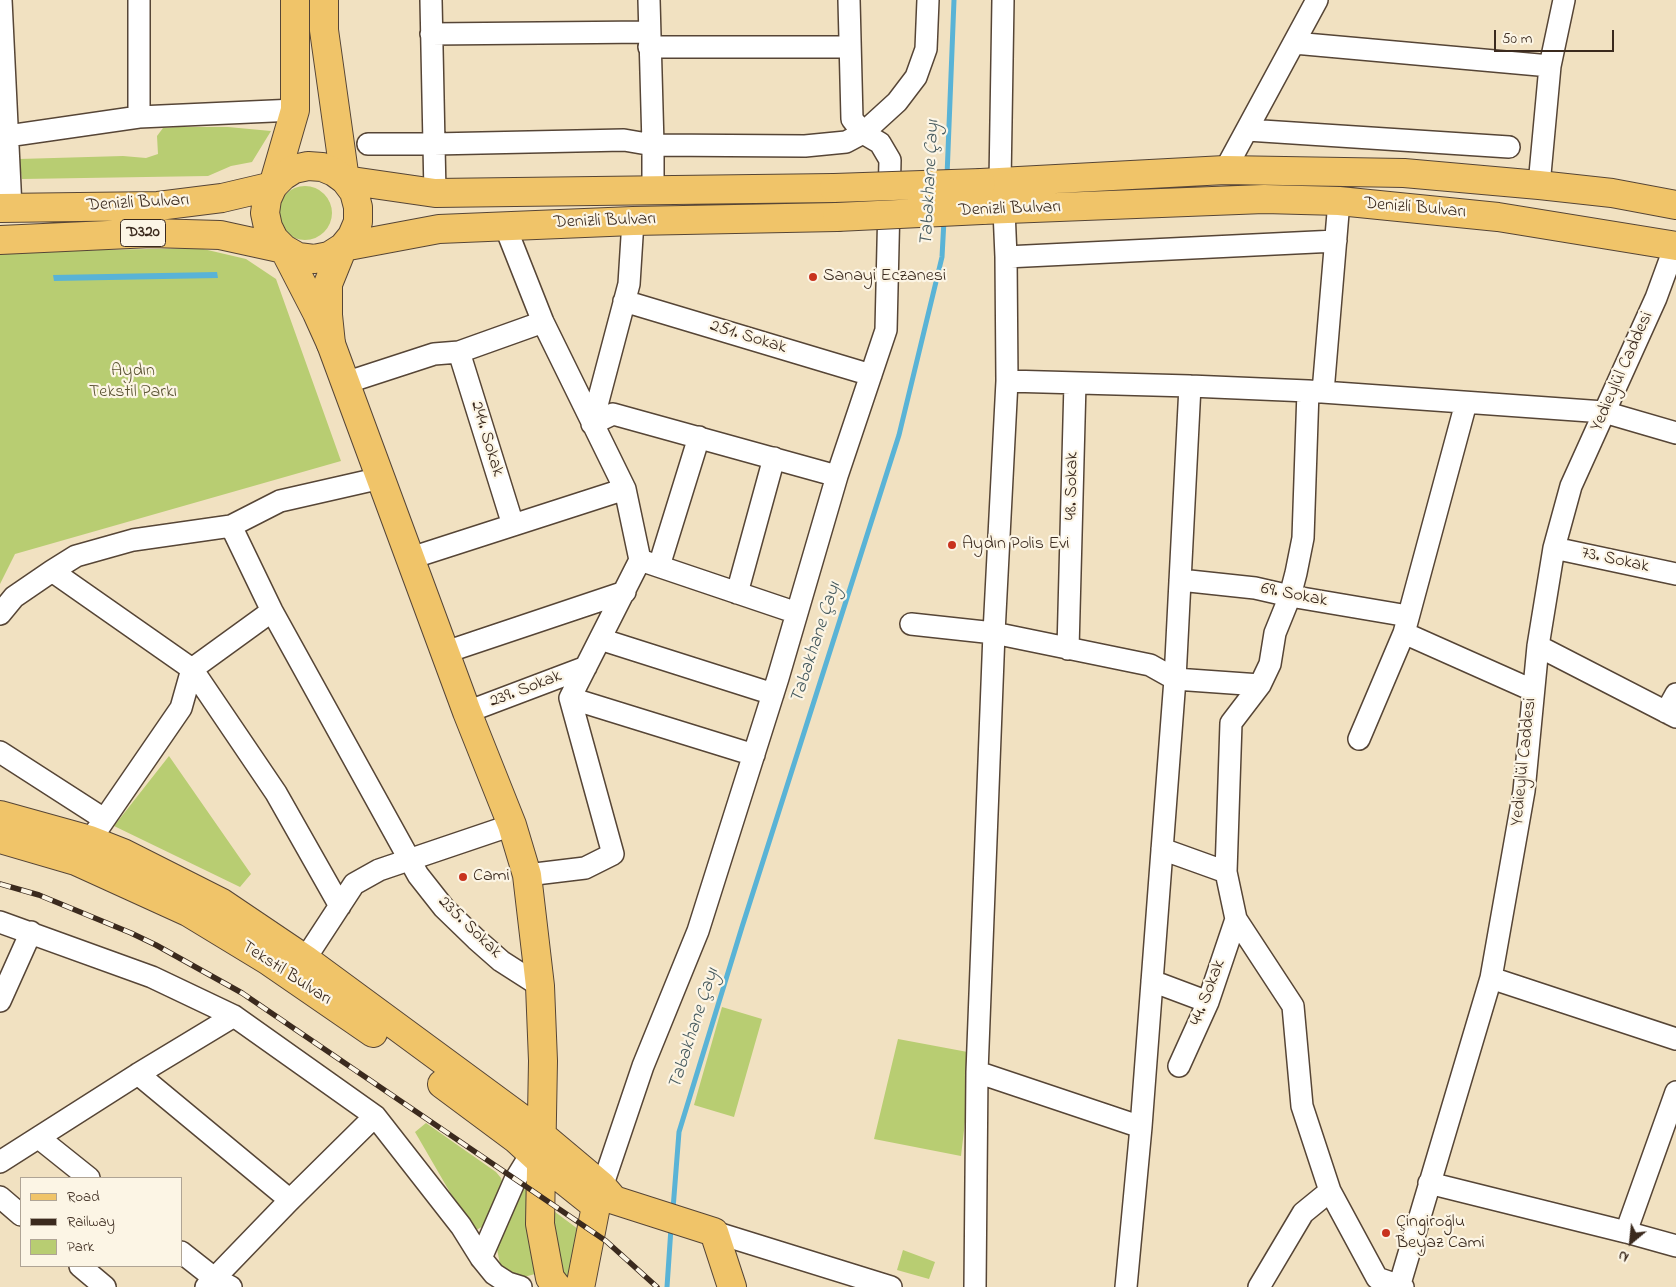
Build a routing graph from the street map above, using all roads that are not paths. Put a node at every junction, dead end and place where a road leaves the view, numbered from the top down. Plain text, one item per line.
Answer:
1 (139, 0) edge
2 (295, 0) edge
3 (324, 0) edge
4 (431, 0) edge
5 (649, 0) edge
6 (849, 0) edge
7 (928, 0) edge
8 (1003, 0) edge
9 (1317, 0) edge
10 (1564, 0) edge
11 (1, 10) edge
12 (431, 34) junction
13 (649, 40) junction
14 (1294, 43) junction
15 (850, 47) junction
16 (1550, 66) junction
17 (296, 110) junction
18 (140, 116) junction
19 (1247, 130) junction
20 (862, 133) junction
21 (4, 137) edge
22 (368, 144) dead end
23 (434, 144) junction
24 (654, 145) junction
25 (1509, 147) dead end
26 (1225, 170) junction
27 (345, 180) junction
28 (990, 182) junction
29 (1539, 185) junction
30 (274, 186) junction
31 (652, 190) junction
32 (436, 193) junction
33 (1339, 201) junction
34 (1676, 205) edge
35 (5, 208) edge
36 (993, 210) junction
37 (633, 221) junction
38 (505, 226) junction
39 (0, 240) edge
40 (1336, 242) junction
41 (1676, 246) edge
42 (343, 247) junction
43 (284, 249) junction
44 (1006, 257) junction
45 (624, 301) junction
46 (543, 322) junction
47 (331, 344) junction
48 (459, 352) junction
49 (871, 375) junction
50 (1008, 381) junction
51 (345, 383) junction
52 (1075, 383) junction
53 (1190, 386) junction
54 (1316, 392) junction
55 (1466, 403) junction
56 (1604, 412) junction
57 (592, 424) junction
58 (1676, 433) edge
59 (698, 437) junction
60 (774, 458) junction
61 (837, 476) junction
62 (381, 478) junction
63 (625, 489) junction
64 (513, 525) junction
65 (231, 526) junction
66 (1554, 548) junction
67 (410, 558) junction
68 (650, 563) junction
69 (52, 571) junction
70 (1676, 574) edge
71 (1180, 580) junction
72 (625, 592) junction
73 (738, 593) junction
74 (1290, 596) junction
75 (272, 612) junction
76 (797, 613) junction
77 (0, 614) edge
78 (912, 624) dead end
79 (1406, 625) junction
80 (994, 633) junction
81 (600, 639) junction
82 (1538, 646) junction
83 (1068, 649) junction
84 (446, 652) junction
85 (586, 667) junction
86 (192, 669) junction
87 (1175, 679) junction
88 (1260, 685) junction
89 (1532, 690) junction
90 (773, 694) junction
91 (570, 698) junction
92 (1673, 708) edge
93 (467, 712) junction
94 (1359, 739) dead end
95 (0, 752) edge
96 (754, 755) junction
97 (0, 815) edge
98 (512, 825) junction
99 (0, 839) edge
100 (90, 840) junction
101 (1162, 849) junction
102 (409, 859) junction
103 (1226, 872) junction
104 (527, 874) junction
105 (340, 906) junction
106 (1236, 919) junction
107 (0, 922) edge
108 (31, 932) junction
109 (305, 959) junction
110 (1491, 978) junction
111 (1152, 981) junction
112 (540, 986) junction
113 (0, 1001) edge
114 (1208, 1002) junction
115 (234, 1016) junction
116 (1676, 1039) edge
117 (1179, 1066) dead end
118 (977, 1072) junction
119 (138, 1074) junction
120 (1676, 1092) edge
121 (375, 1116) junction
122 (1141, 1127) junction
123 (38, 1138) junction
124 (538, 1150) junction
125 (0, 1162) edge
126 (88, 1177) edge
127 (1429, 1183) junction
128 (1330, 1191) junction
129 (0, 1196) edge
130 (608, 1198) junction
131 (290, 1200) junction
132 (20, 1214) edge
133 (703, 1228) junction
134 (1626, 1232) junction
135 (1676, 1246) edge
136 (182, 1253) edge
137 (81, 1267) edge
138 (487, 1273) edge
139 (217, 1284) edge
140 (105, 1287) edge
141 (521, 1287) edge
142 (557, 1287) edge
143 (578, 1287) edge
144 (732, 1287) edge
145 (891, 1287) edge
146 (975, 1287) edge
147 (1126, 1287) edge
148 (1259, 1287) edge
149 (1401, 1287) edge

1 - 18 street
2 - 17 main road
3 - 27 main road
4 - 12 street
5 - 13 street
6 - 15 street
7 - 20 street
8 - 28 street
9 - 14 street
10 - 16 street
11 - 21 street
12 - 13 street
12 - 23 street
13 - 15 street
13 - 24 street
14 - 16 street
14 - 19 street
15 - 20 street
16 - 29 street
17 - 18 street
17 - 30 main road
18 - 21 street
19 - 25 street
19 - 26 street
20 - 24 street
20 - 49 street
21 - 35 street
22 - 23 street
23 - 24 street
23 - 32 street
24 - 31 street
26 - 28 main road, Denizli Bulvarı
26 - 29 main road, Denizli Bulvarı
27 - 30 main road
27 - 32 main road, Denizli Bulvarı
27 - 42 main road
28 - 31 main road, Denizli Bulvarı, bridge
29 - 34 main road, Denizli Bulvarı
30 - 35 main road, Denizli Bulvarı / D320
30 - 43 main road
31 - 32 main road, Denizli Bulvarı
33 - 36 main road, Denizli Bulvarı
33 - 40 street
33 - 41 main road, Denizli Bulvarı
36 - 37 main road, Denizli Bulvarı, bridge
36 - 44 street
37 - 38 main road, Denizli Bulvarı
37 - 45 street
38 - 42 main road, Denizli Bulvarı
38 - 46 street
39 - 43 main road, Denizli Bulvarı / D320
40 - 44 street
40 - 54 street
41 - 56 street, Yedieylül Caddesi
42 - 43 main road
42 - 47 main road
43 - 47 main road
44 - 50 street
45 - 49 street, 251. Sokak
45 - 57 street
46 - 48 street
46 - 57 street
47 - 51 main road
48 - 51 street
48 - 64 street, 244. Sokak
49 - 61 street
50 - 52 street
50 - 80 street
51 - 62 main road
52 - 53 street
52 - 83 street, 48. Sokak
53 - 54 street
53 - 71 street
54 - 55 street
54 - 74 street
55 - 56 street
55 - 79 street
56 - 58 street
56 - 66 street, Yedieylül Caddesi
57 - 59 street
57 - 63 street
59 - 60 street
59 - 68 street
60 - 61 street
60 - 73 street
61 - 76 street
62 - 65 street
62 - 67 main road
63 - 64 street
63 - 68 street
64 - 67 street
65 - 69 street
65 - 75 street, 235. Sokak
66 - 70 street, 73. Sokak
66 - 82 street, Yedieylül Caddesi
67 - 84 main road
68 - 72 street
68 - 73 street
69 - 77 street
69 - 86 street
71 - 74 street, 69. Sokak
71 - 87 street
72 - 81 street
72 - 84 street
73 - 76 street
74 - 79 street, 69. Sokak
74 - 88 street
75 - 86 street
75 - 102 street, 235. Sokak
76 - 90 street
78 - 80 street
79 - 89 street, 69. Sokak
79 - 94 street
80 - 83 street
80 - 118 street
81 - 85 street
81 - 90 street
82 - 89 street, Yedieylül Caddesi
82 - 92 street
83 - 87 street
84 - 93 main road
85 - 91 street
85 - 93 street, 239. Sokak
86 - 100 street
86 - 105 street
87 - 88 street
87 - 101 street
88 - 103 street
89 - 110 street, Yedieylül Caddesi
90 - 96 street
91 - 96 street
91 - 104 street
93 - 98 main road
95 - 100 street
96 - 130 street
97 - 100 main road, Tekstil Bulvarı
98 - 102 street
98 - 104 main road
99 - 100 main road, Tekstil Bulvarı
100 - 109 main road, Tekstil Bulvarı
100 - 124 main road, Tekstil Bulvarı
101 - 103 street
101 - 111 street
102 - 105 street
102 - 112 street, 235. Sokak
103 - 106 street
104 - 112 main road
105 - 109 street
106 - 114 street, 44. Sokak
106 - 128 street
107 - 108 street
108 - 113 street
108 - 115 street
109 - 124 main road, Tekstil Bulvarı
110 - 116 street
110 - 127 street, Yedieylül Caddesi
111 - 114 street
111 - 122 street
112 - 124 main road
114 - 117 street, 44. Sokak
115 - 119 street
115 - 121 street
118 - 122 street
118 - 146 street
119 - 123 street
119 - 131 street
120 - 134 street
121 - 131 street
121 - 138 street
122 - 147 street
123 - 125 street
123 - 126 street
124 - 130 main road
124 - 138 street
124 - 142 main road
127 - 134 street
127 - 149 street, Yedieylül Caddesi
128 - 148 street
128 - 149 street
129 - 132 street
130 - 133 main road
130 - 143 main road
131 - 139 street
133 - 144 main road
133 - 145 street
134 - 135 street
136 - 139 street
137 - 140 street
138 - 141 street

